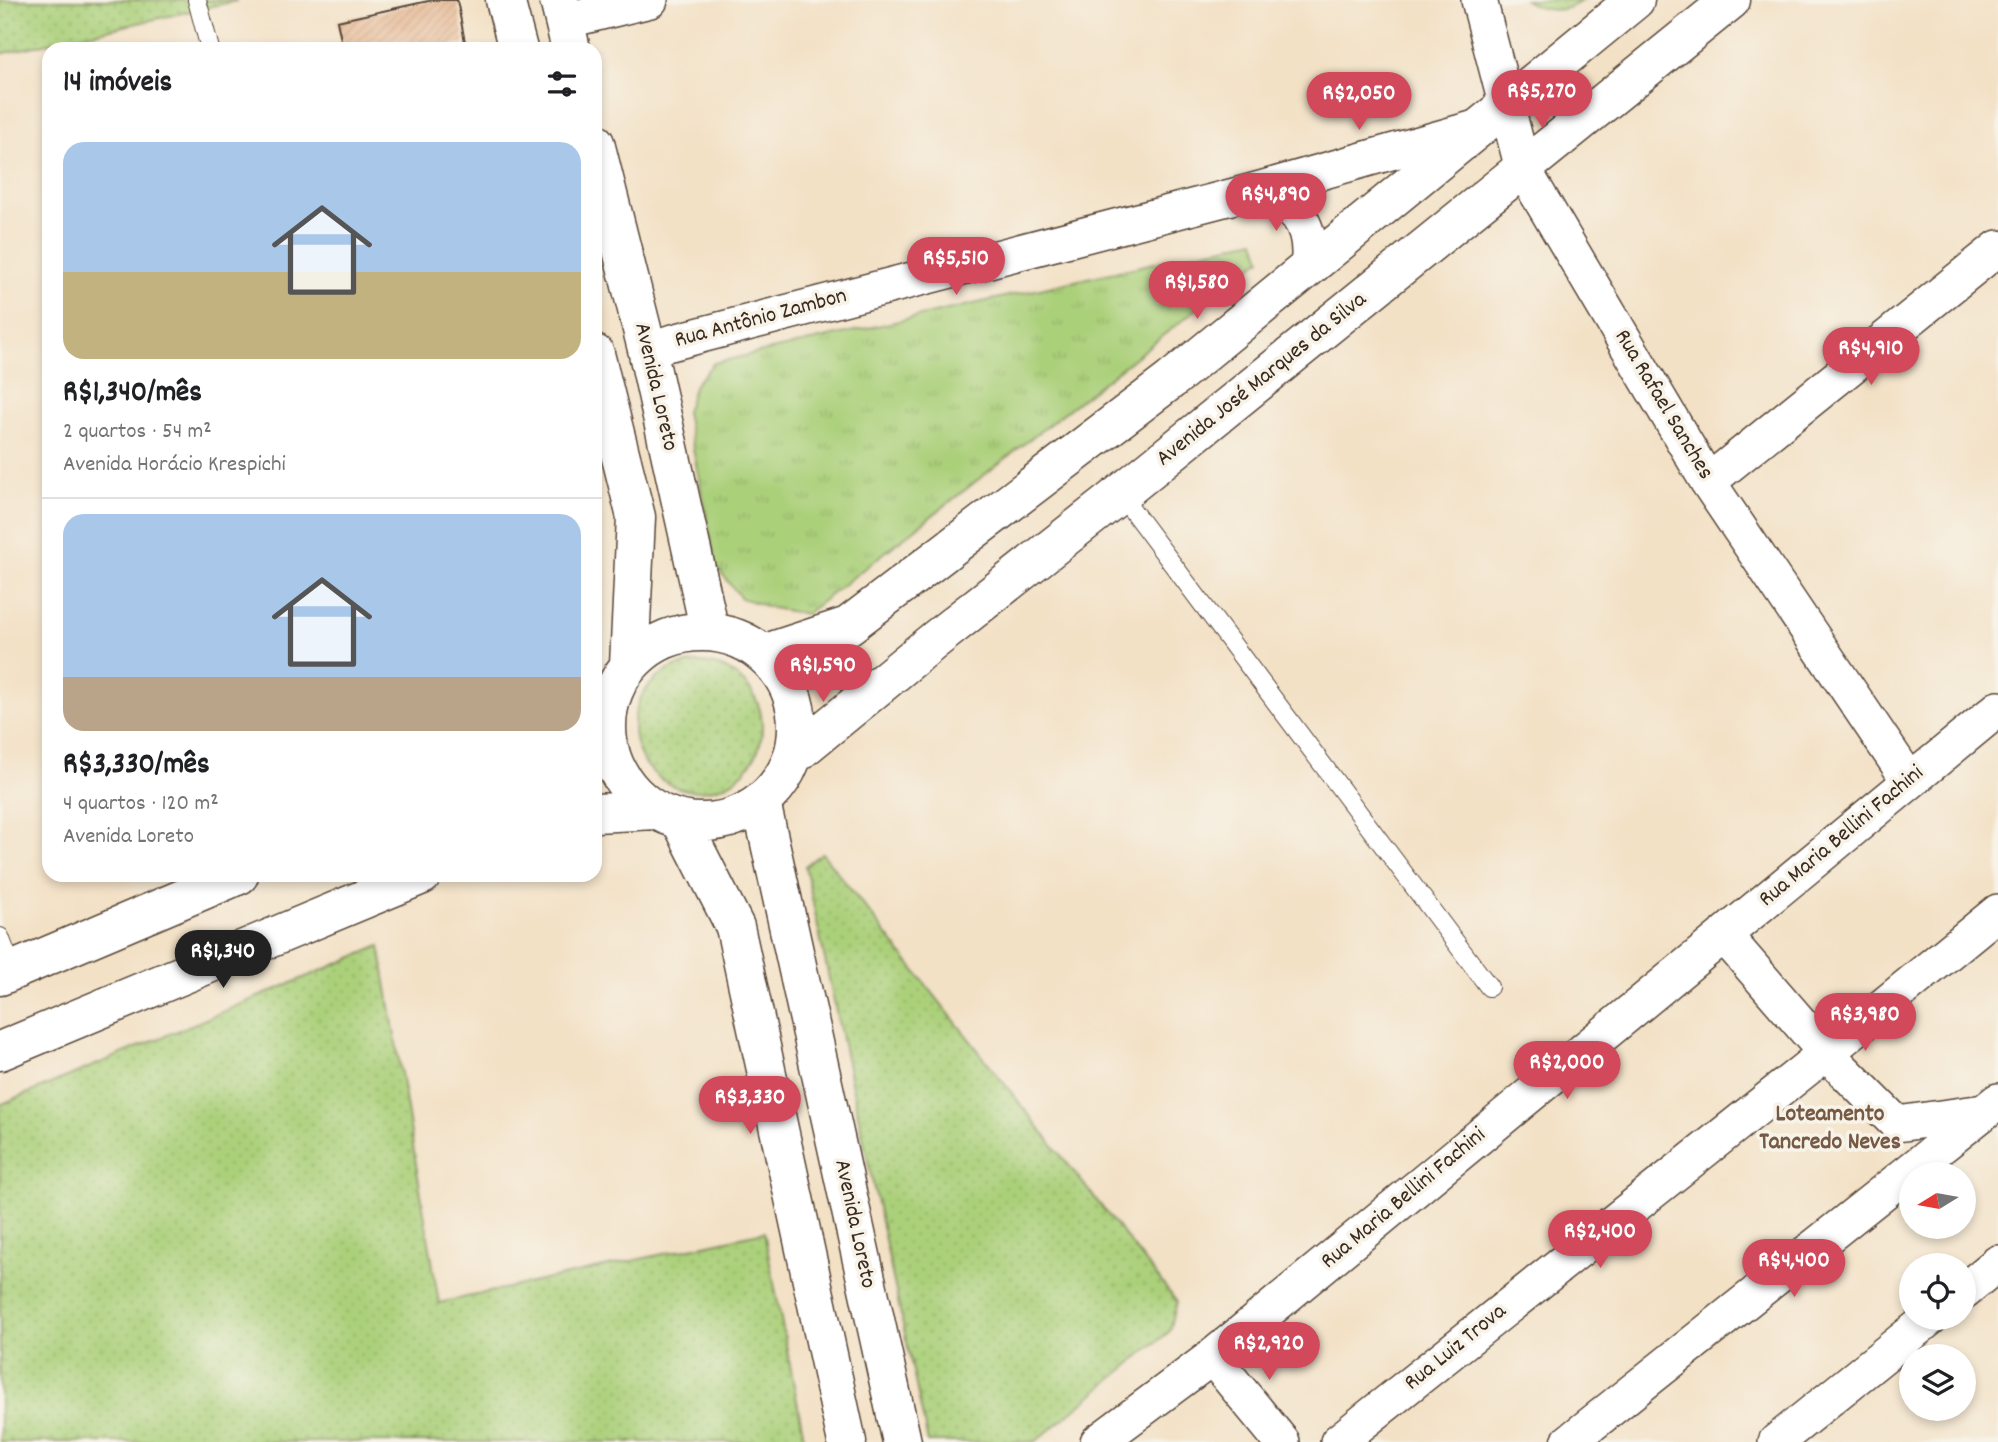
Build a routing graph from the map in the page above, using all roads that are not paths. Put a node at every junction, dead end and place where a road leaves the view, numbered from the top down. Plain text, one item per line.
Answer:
1 (197, 0) edge
2 (505, 0) edge
3 (650, 0) edge
4 (1479, 0) edge
5 (1635, 0) edge
6 (1731, 0) edge
7 (565, 23) edge
8 (208, 42) edge
9 (516, 42) edge
10 (1494, 115) junction
11 (1523, 169) junction
12 (602, 171) edge
13 (1250, 192) junction
14 (1998, 248) edge
15 (1308, 268) junction
16 (647, 349) junction
17 (602, 382) edge
18 (1709, 482) junction
19 (1120, 494) junction
20 (710, 632) junction
21 (763, 654) junction
22 (613, 687) edge
23 (1998, 709) edge
24 (792, 757) junction
25 (1909, 780) junction
26 (761, 802) junction
27 (602, 813) edge
28 (668, 816) junction
29 (220, 882) edge
30 (405, 882) edge
31 (1998, 912) edge
32 (1724, 935) junction
33 (4, 962) edge
34 (1489, 987) dead end
35 (0, 1051) edge
36 (1826, 1053) junction
37 (1994, 1113) edge
38 (1998, 1263) edge
39 (1976, 1281) edge
40 (1915, 1330) edge
41 (1212, 1357) junction
42 (848, 1442) edge
43 (902, 1442) edge
44 (1098, 1442) edge
45 (1282, 1442) edge
46 (1338, 1442) edge
47 (1569, 1442) edge
48 (1776, 1442) edge

1 - 8 lane
2 - 9 street
3 - 7 street
4 - 10 street, Rua Rafael Sanches
5 - 10 street
6 - 11 street, Avenida José Marques da Silva
10 - 11 street, Rua Rafael Sanches
10 - 13 street, Rua Antônio Zambon
10 - 15 street
11 - 18 street, Rua Rafael Sanches
11 - 19 street, Avenida José Marques da Silva
12 - 16 street, Avenida Loreto
13 - 15 street
13 - 16 street, Rua Antônio Zambon
14 - 18 street
15 - 21 street
16 - 20 street, Avenida Loreto
17 - 22 street
18 - 25 street, Rua Rafael Sanches
19 - 24 street, Avenida José Marques da Silva
19 - 34 lane
20 - 21 street
20 - 22 street
21 - 24 street
22 - 28 street
23 - 25 street, Rua Maria Bellini Fachini
24 - 26 street
25 - 32 street, Rua Maria Bellini Fachini
26 - 28 street
26 - 43 street, Avenida Loreto
27 - 28 street
28 - 42 street
29 - 33 street
30 - 35 street
31 - 36 street, Rua Luiz Trova
32 - 36 street
32 - 41 street, Rua Maria Bellini Fachini
36 - 37 street
36 - 46 street, Rua Luiz Trova
37 - 47 street
38 - 39 street
40 - 48 street
41 - 44 street, Rua Maria Bellini Fachini
41 - 45 street

